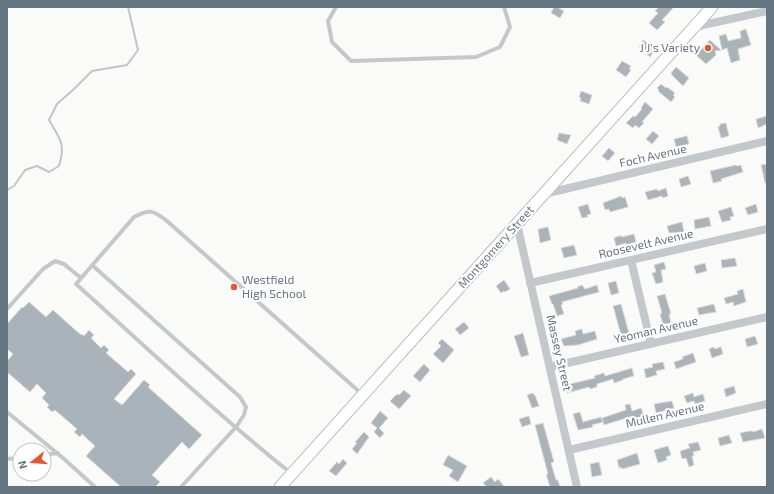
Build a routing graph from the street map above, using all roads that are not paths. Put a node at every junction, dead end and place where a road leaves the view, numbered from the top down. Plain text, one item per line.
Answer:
1 (336, 7) edge
2 (504, 7) edge
3 (712, 7) edge
4 (767, 10) edge
5 (694, 27) junction
6 (767, 141) edge
7 (544, 194) junction
8 (517, 224) junction
9 (767, 229) edge
10 (631, 260) junction
11 (92, 265) junction
12 (81, 278) junction
13 (530, 283) junction
14 (7, 309) edge
15 (767, 317) edge
16 (651, 344) junction
17 (550, 368) junction
18 (363, 395) junction
19 (767, 404) edge
20 (7, 412) edge
21 (236, 427) junction
22 (568, 450) junction
23 (58, 453) junction
24 (52, 454) edge
25 (292, 474) junction
26 (96, 487) edge
27 (181, 487) edge
28 (280, 487) edge
29 (577, 487) edge

1 - 2 lane
3 - 5 main road, Montgomery Street
4 - 5 street
5 - 7 main road, Montgomery Street
6 - 7 street, Foch Avenue
7 - 8 main road, Montgomery Street
8 - 13 street, Massey Street
8 - 18 main road, Montgomery Street
9 - 10 street, Roosevelt Avenue
10 - 13 street, Roosevelt Avenue
10 - 16 street
11 - 12 lane
11 - 18 lane
11 - 21 lane
12 - 14 lane
12 - 21 lane
13 - 17 street, Massey Street
15 - 16 street, Yeoman Avenue
16 - 17 street, Yeoman Avenue
17 - 22 street, Massey Street
18 - 25 main road, Montgomery Street
19 - 22 street, Mullen Avenue
20 - 23 lane
21 - 25 lane
21 - 27 lane
22 - 29 street, Massey Street
23 - 24 lane
23 - 26 lane
25 - 28 main road, Montgomery Street

